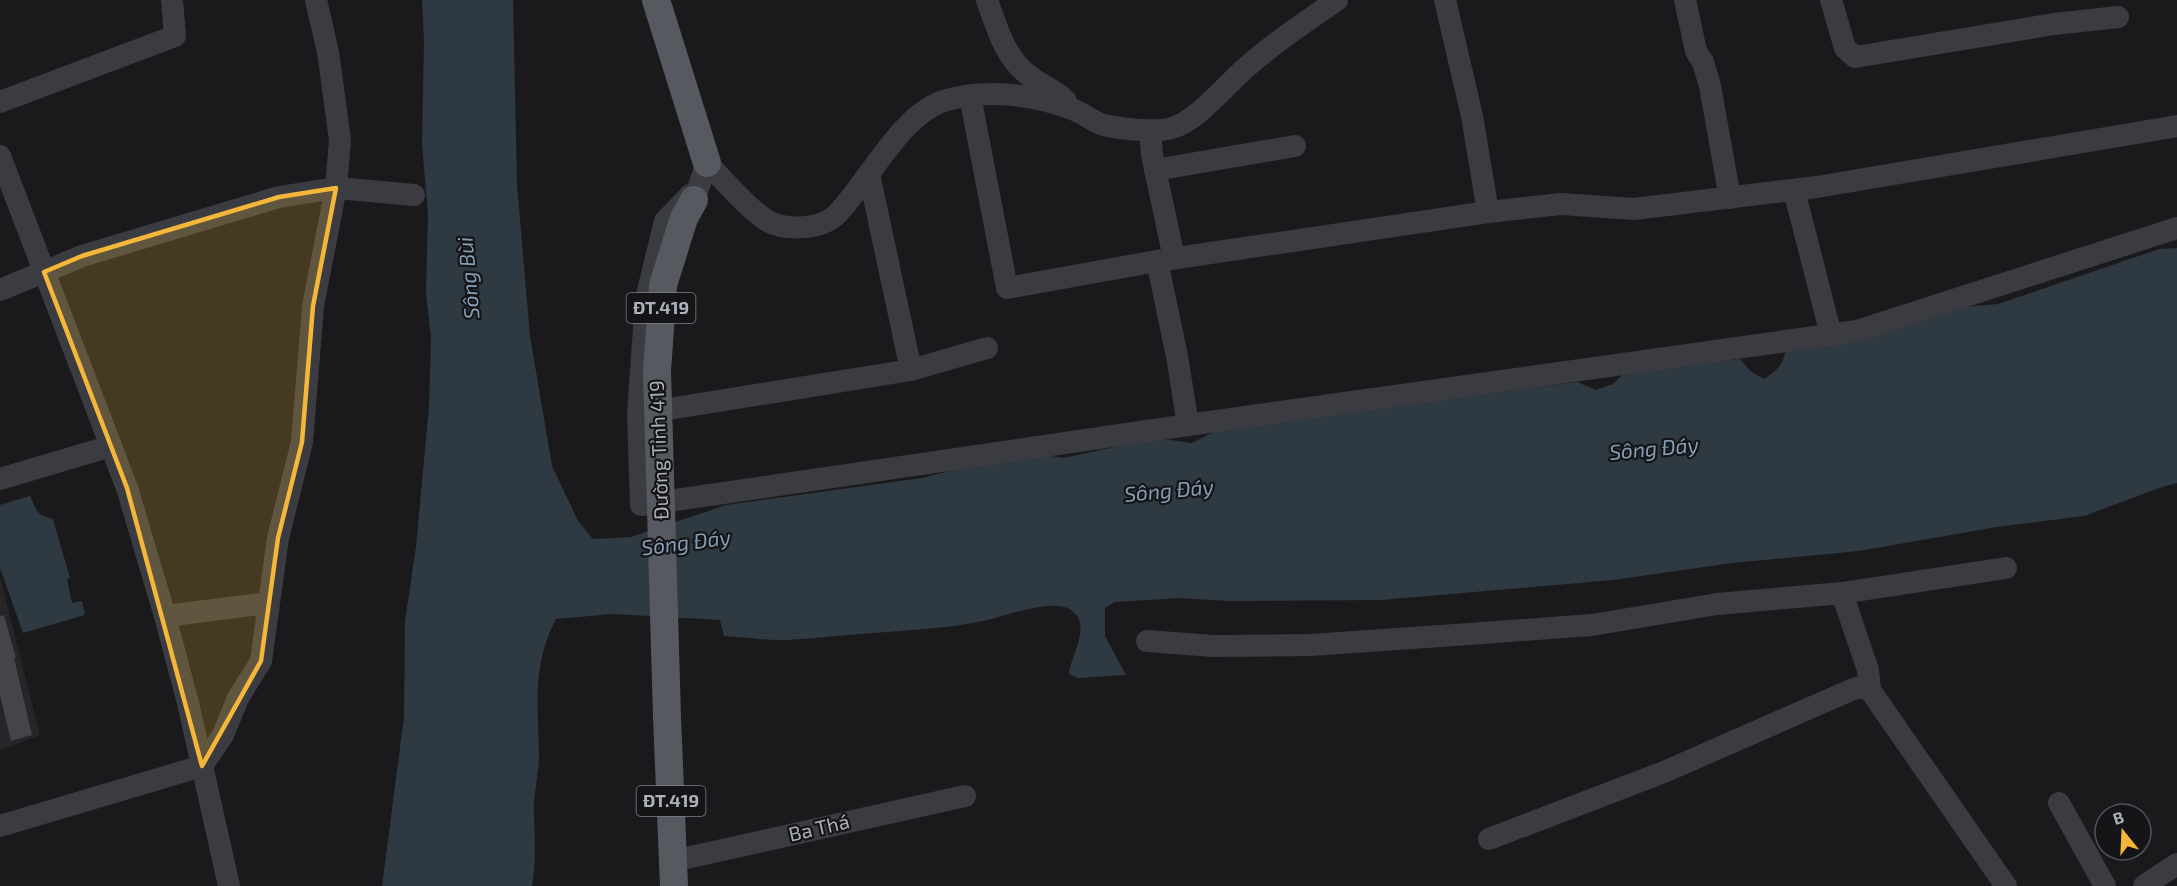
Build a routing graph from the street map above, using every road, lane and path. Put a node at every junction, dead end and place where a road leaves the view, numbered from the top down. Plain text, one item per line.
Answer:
1 (172, 0) edge
2 (316, 0) edge
3 (656, 0) edge
4 (987, 0) edge
5 (1336, 0) edge
6 (1444, 0) edge
7 (1685, 0) edge
8 (1831, 0) edge
9 (2118, 17) dead end
10 (970, 96) junction
11 (0, 102) edge
12 (1073, 109) junction
13 (2177, 126) edge
14 (1150, 130) junction
15 (1295, 146) dead end
16 (0, 156) edge
17 (1155, 170) junction
18 (869, 174) junction
19 (700, 184) junction
20 (336, 188) junction
21 (1794, 190) junction
22 (414, 195) dead end
23 (1730, 198) junction
24 (1488, 212) junction
25 (2177, 228) edge
26 (1165, 260) junction
27 (44, 272) junction
28 (0, 290) edge
29 (1831, 335) junction
30 (987, 348) dead end
31 (911, 370) junction
32 (638, 414) junction
33 (1188, 425) junction
34 (111, 446) junction
35 (0, 479) edge
36 (2006, 568) dead end
37 (1842, 593) junction
38 (268, 603) junction
39 (165, 616) junction
40 (1147, 641) dead end
41 (1875, 697) junction
42 (202, 766) junction
43 (965, 796) dead end
44 (2059, 803) dead end
45 (0, 826) edge
46 (1489, 839) dead end
47 (2177, 864) edge
48 (674, 874) edge
49 (229, 886) edge
50 (2006, 886) edge
51 (2105, 886) edge
52 (2144, 886) edge

1 - 11 street
2 - 20 street
3 - 19 main road
4 - 12 street
5 - 14 street
6 - 24 street
7 - 23 street
8 - 9 street
10 - 12 street
10 - 18 street
10 - 26 street
12 - 14 street
13 - 21 street
14 - 17 street
15 - 17 street
16 - 27 street
17 - 26 street
18 - 19 street
18 - 31 street
19 - 32 street
19 - 48 main road, Đường Tỉnh 419 / ĐT.419, bridge
20 - 22 street
20 - 27 street
20 - 38 street
21 - 23 street
21 - 29 street
23 - 24 street
24 - 26 street
25 - 29 street
26 - 33 street
27 - 28 street
27 - 34 street
29 - 33 street
30 - 31 street
31 - 32 street
32 - 33 street
34 - 35 street
34 - 39 street
36 - 37 street
37 - 40 street
37 - 41 street
38 - 39 street
38 - 42 street
39 - 42 street
41 - 46 street
41 - 50 street
42 - 45 street
42 - 49 street
43 - 48 street, Ba Thá
44 - 51 street
47 - 52 street

